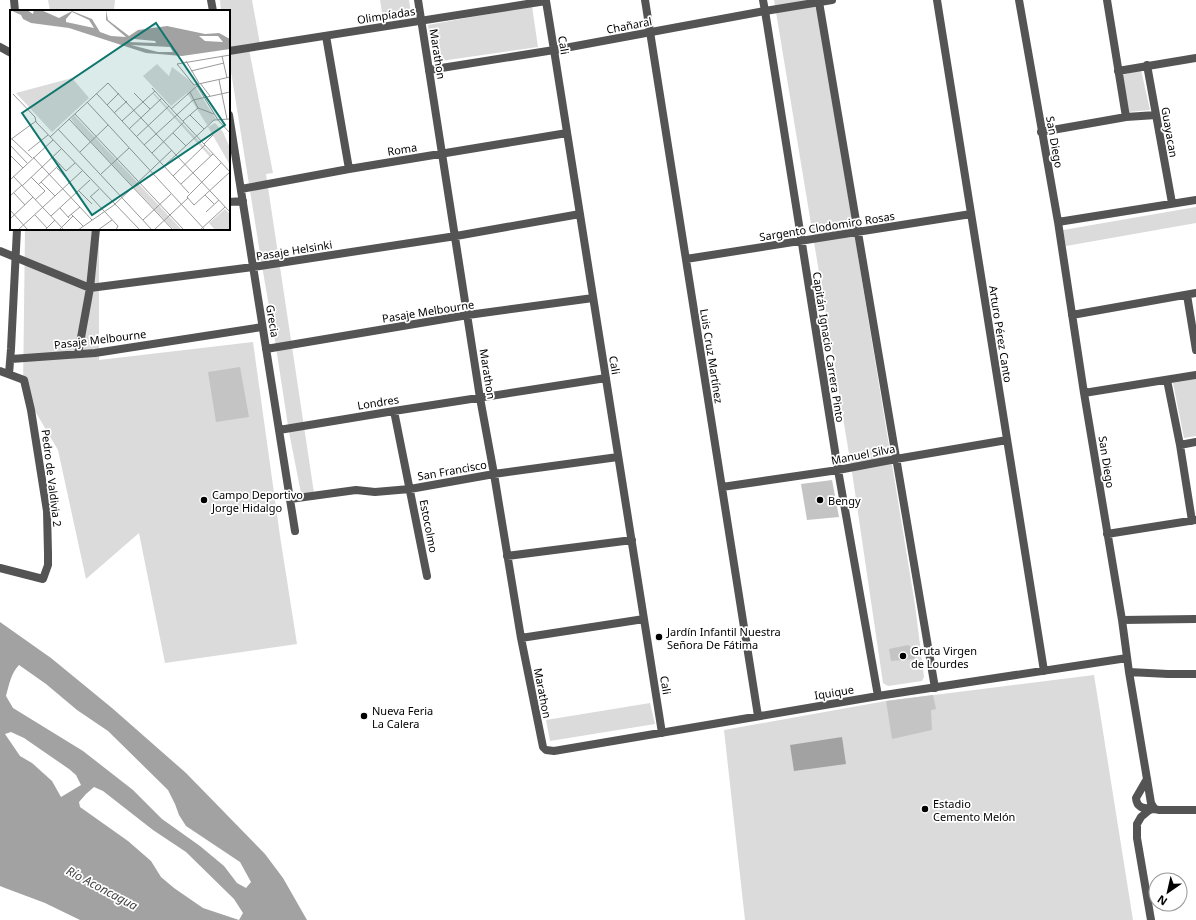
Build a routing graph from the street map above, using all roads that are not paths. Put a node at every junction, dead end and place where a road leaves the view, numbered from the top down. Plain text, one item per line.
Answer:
1 (14, 0) edge
2 (211, 0) edge
3 (418, 0) edge
4 (546, 0) edge
5 (645, 0) edge
6 (763, 0) edge
7 (832, 0) edge
8 (937, 0) edge
9 (1019, 0) edge
10 (1107, 0) edge
11 (819, 1) edge
12 (15, 10) edge
13 (212, 10) edge
14 (765, 11) junction
15 (421, 21) junction
16 (650, 32) junction
17 (326, 36) junction
18 (0, 47) edge
19 (554, 50) junction
20 (230, 51) edge
21 (10, 52) edge
22 (1196, 58) edge
23 (1147, 65) junction
24 (429, 70) junction
25 (1118, 71) junction
26 (1156, 115) junction
27 (1126, 117) junction
28 (230, 121) edge
29 (1042, 132) junction
30 (567, 133) junction
31 (442, 154) junction
32 (349, 169) junction
33 (241, 189) junction
34 (1196, 200) edge
35 (243, 201) junction
36 (230, 202) edge
37 (1172, 203) junction
38 (580, 214) junction
39 (971, 214) junction
40 (1058, 222) junction
41 (17, 230) edge
42 (96, 230) edge
43 (859, 232) junction
44 (456, 236) junction
45 (801, 241) junction
46 (0, 251) edge
47 (16, 258) junction
48 (686, 259) junction
49 (253, 267) junction
50 (90, 288) junction
51 (1196, 293) edge
52 (1187, 295) junction
53 (593, 298) junction
54 (468, 315) junction
55 (1072, 315) junction
56 (262, 327) junction
57 (266, 349) junction
58 (1196, 350) edge
59 (78, 354) junction
60 (10, 359) junction
61 (0, 371) edge
62 (9, 374) junction
63 (1196, 375) edge
64 (606, 378) junction
65 (1167, 380) junction
66 (1084, 393) junction
67 (480, 398) junction
68 (394, 411) junction
69 (279, 430) junction
70 (1007, 440) junction
71 (1196, 442) edge
72 (1180, 444) junction
73 (618, 457) junction
74 (896, 459) junction
75 (838, 470) junction
76 (494, 474) junction
77 (722, 488) junction
78 (410, 489) junction
79 (290, 499) junction
80 (1194, 520) edge
81 (295, 530) dead end
82 (1107, 534) junction
83 (632, 540) junction
84 (507, 556) junction
85 (0, 568) edge
86 (427, 576) dead end
87 (644, 619) junction
88 (1196, 619) edge
89 (1122, 620) junction
90 (521, 638) junction
91 (1127, 658) junction
92 (1044, 671) junction
93 (1129, 672) junction
94 (1196, 674) edge
95 (935, 688) junction
96 (878, 696) junction
97 (758, 716) junction
98 (662, 733) junction
99 (546, 750) joint
100 (1146, 779) junction
101 (1154, 808) junction
102 (1196, 810) edge
103 (1150, 920) edge

1 - 12 street
2 - 13 street
3 - 15 street, Marathon
4 - 15 street, Olimpíadas
4 - 19 street, Cali
5 - 16 street, Luis Cruz Martínez
6 - 14 street, Capitán Ignacio Carrera Pinto
7 - 11 street, Chañaral
8 - 39 street, Arturo Pérez Canto
9 - 29 street, San Diego
10 - 25 street
11 - 14 street, Chañaral
11 - 43 street
14 - 16 street, Chañaral
14 - 45 street, Capitán Ignacio Carrera Pinto
15 - 17 street, Olimpíadas
15 - 24 street, Marathon
16 - 19 street, Chañaral
16 - 48 street, Luis Cruz Martínez
17 - 20 street, Olimpíadas
17 - 32 street
18 - 21 street
19 - 24 street, Chañaral
19 - 30 street, Cali
22 - 23 street
23 - 25 street
23 - 26 street, Guayacan
24 - 31 street, Marathon
25 - 27 street
26 - 27 street
26 - 37 street, Guayacan
27 - 29 street
28 - 33 street, Grecia
29 - 40 street, San Diego
30 - 31 street, Roma
30 - 38 street, Cali
31 - 32 street, Roma
31 - 44 street, Marathon
32 - 33 street, Roma
33 - 35 street, Grecia
34 - 37 street
35 - 36 street
35 - 49 street, Grecia
37 - 40 street
38 - 44 street, Pasaje Helsinki
38 - 53 street, Cali
39 - 43 street, Sargento Clodomiro Rosas
39 - 70 street, Arturo Pérez Canto
40 - 55 street, San Diego
41 - 47 street
42 - 50 street
43 - 45 street, Sargento Clodomiro Rosas
43 - 74 street
44 - 49 street, Pasaje Helsinki
44 - 54 street, Marathon
45 - 48 street, Sargento Clodomiro Rosas
45 - 75 street, Capitán Ignacio Carrera Pinto
46 - 47 street, Pasaje Helsinki
47 - 50 street, Pasaje Helsinki
47 - 60 street
48 - 77 street, Luis Cruz Martínez
49 - 50 street, Pasaje Helsinki
49 - 56 street, Grecia
50 - 59 street
51 - 52 street
52 - 55 street
52 - 58 street
53 - 54 street, Pasaje Melbourne
53 - 64 street, Cali
54 - 57 street, Pasaje Melbourne
54 - 67 street, Marathon
55 - 66 street, San Diego
56 - 57 street, Grecia
56 - 59 street, Pasaje Melbourne
57 - 69 street, Grecia
59 - 60 street, Pasaje Melbourne
60 - 62 street
61 - 62 street
62 - 85 street, Pedro de Valdivia 2
63 - 65 street
64 - 67 street, Londres
64 - 73 street, Cali
65 - 66 street
65 - 72 street
66 - 82 street, San Diego
67 - 68 street, Londres
67 - 76 street, Marathon
68 - 69 street, Londres
68 - 78 street, Estocolmo
69 - 79 street, Grecia
70 - 74 street, Manuel Silva
70 - 92 street, Arturo Pérez Canto
71 - 72 street
72 - 80 street
73 - 76 street, San Francisco
73 - 83 street, Cali
74 - 75 street, Manuel Silva
74 - 95 street
75 - 77 street, Manuel Silva
75 - 96 street, Capitán Ignacio Carrera Pinto
76 - 78 street, San Francisco
76 - 84 street, Marathon
77 - 97 street, Luis Cruz Martínez
78 - 79 street, San Francisco
78 - 86 street, Estocolmo
79 - 81 street, Grecia
80 - 82 street
82 - 89 street, San Diego
83 - 84 street
83 - 87 street, Cali
84 - 90 street, Marathon
87 - 90 street
87 - 98 street, Cali
88 - 89 street
89 - 91 street, San Diego
90 - 99 street, Marathon
91 - 92 street, Iquique
91 - 93 street, San Diego
92 - 95 street, Iquique
93 - 94 street
93 - 100 street, San Diego
95 - 96 street, Iquique
96 - 97 street, Iquique
97 - 98 street, Iquique
98 - 99 street, Iquique
100 - 101 street, San Diego
100 - 101 street
101 - 102 street
101 - 103 street

